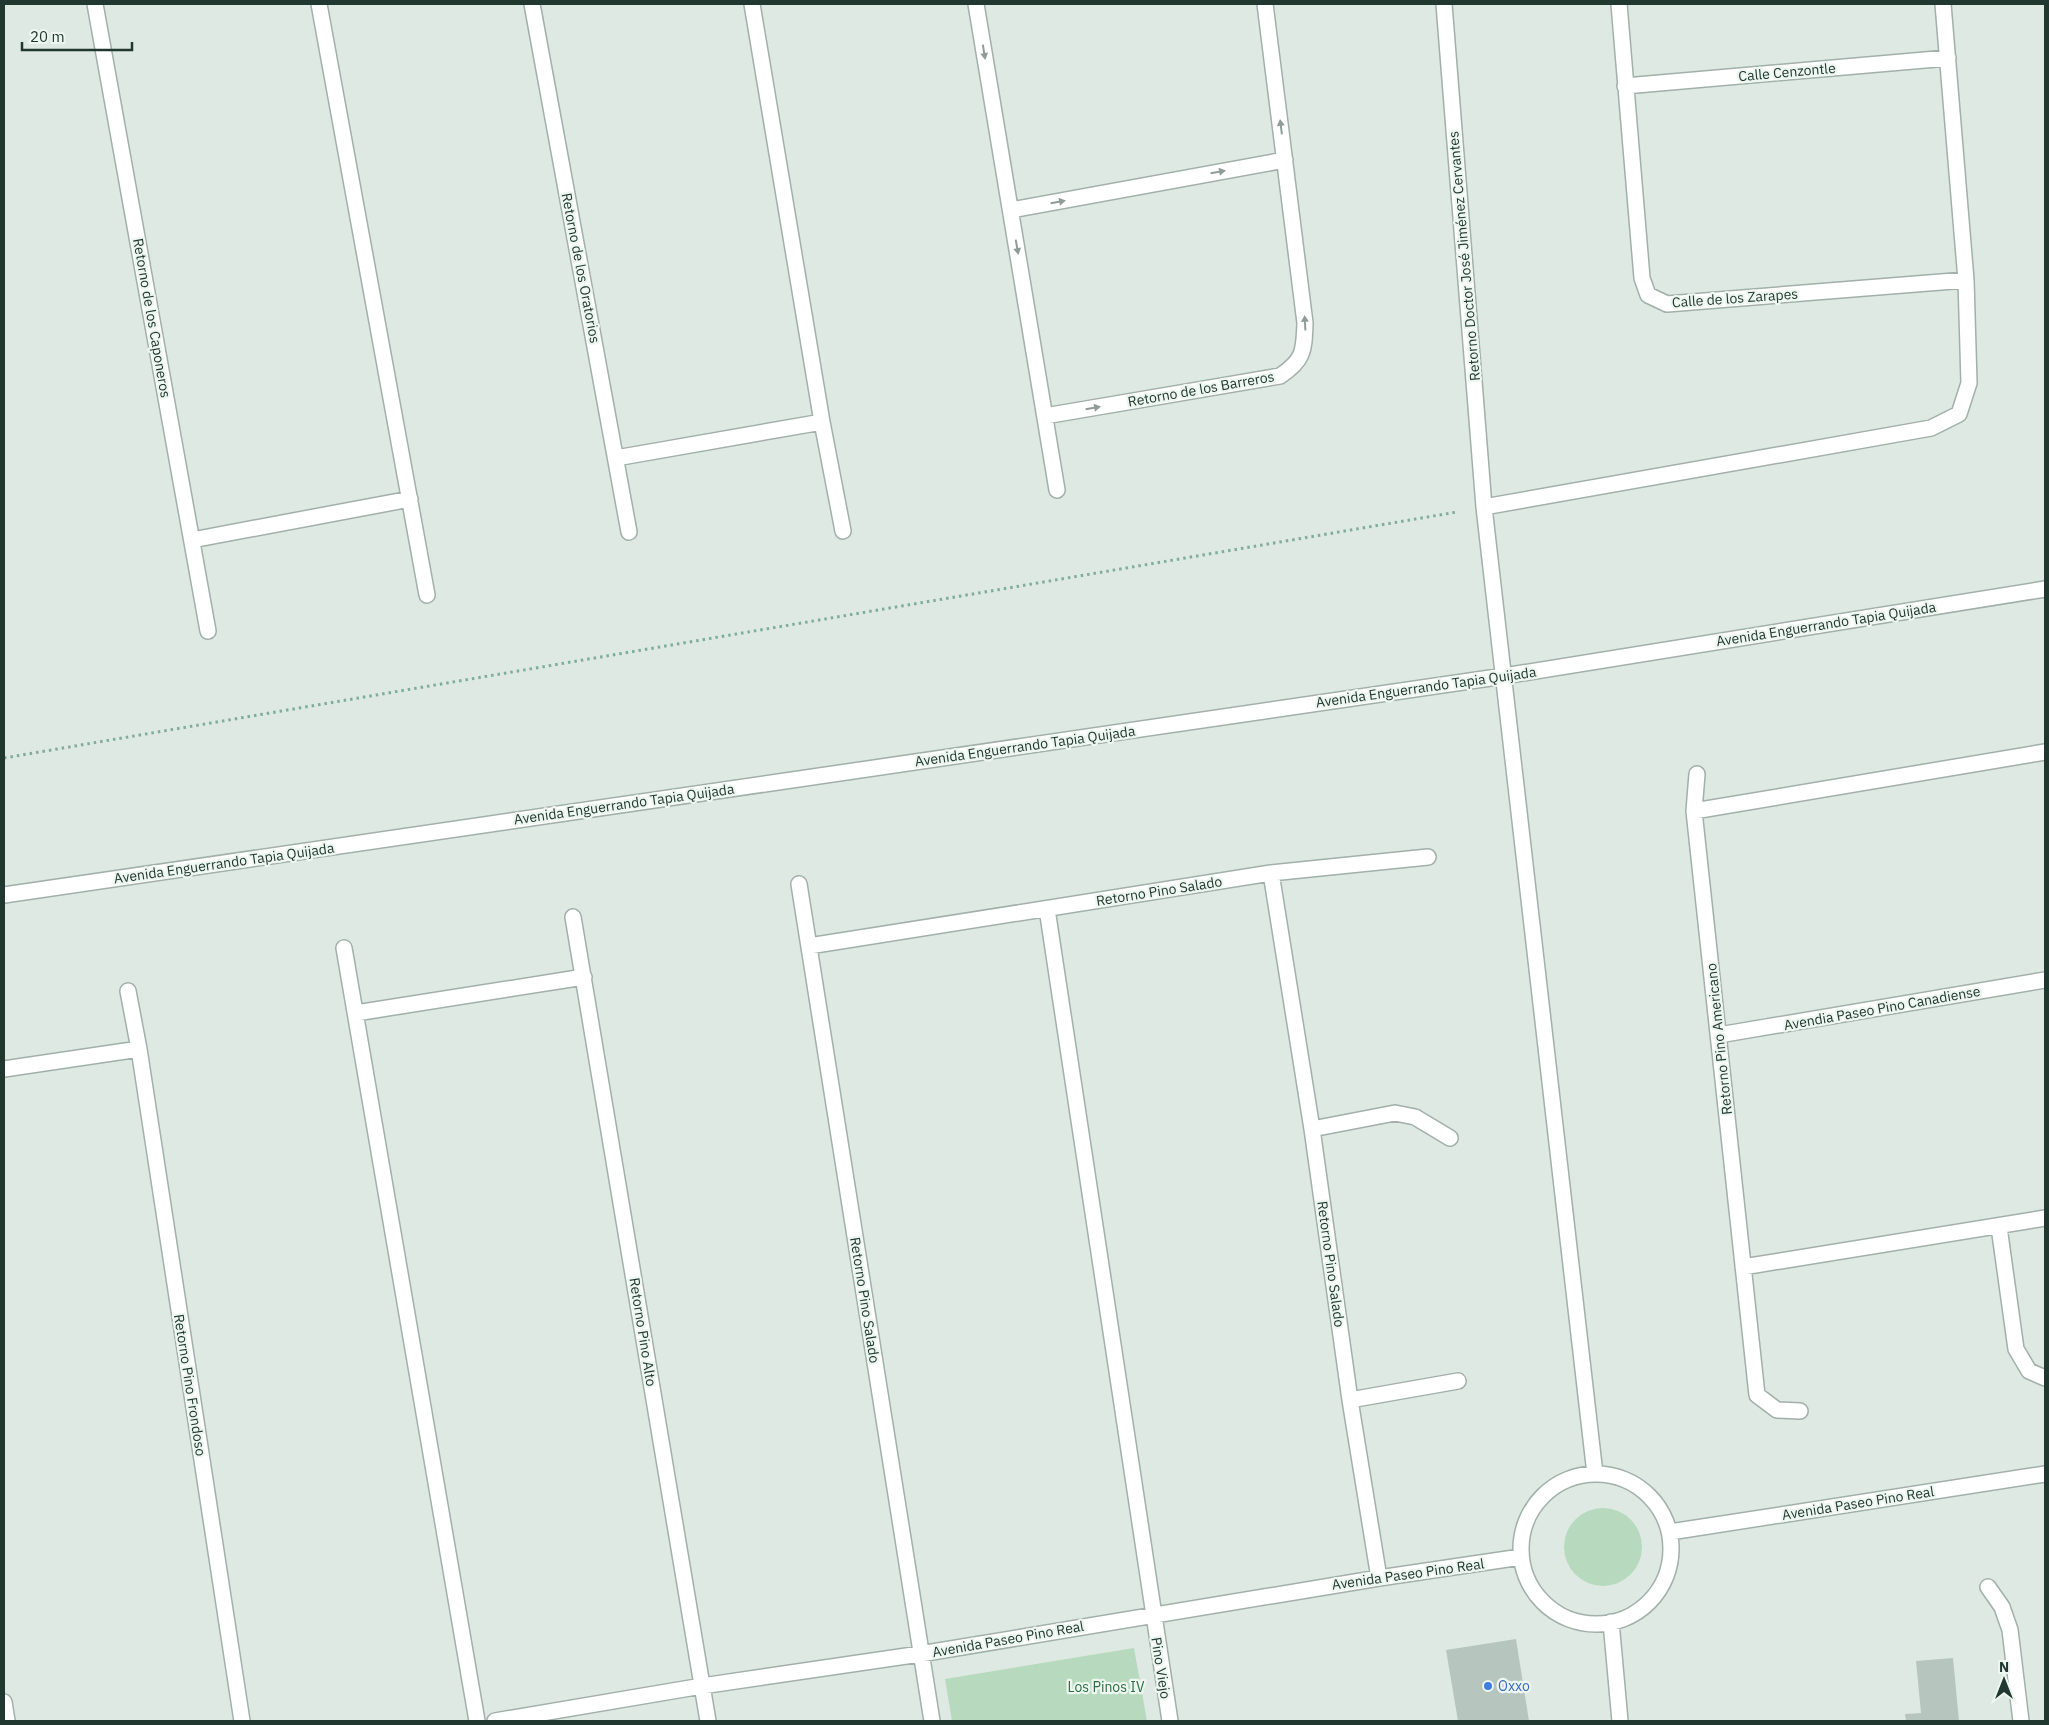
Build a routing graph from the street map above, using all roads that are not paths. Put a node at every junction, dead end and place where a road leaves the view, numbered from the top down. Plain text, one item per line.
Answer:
1 (95, 4) edge
2 (319, 4) edge
3 (532, 4) edge
4 (752, 4) edge
5 (976, 4) edge
6 (1265, 4) edge
7 (1444, 4) edge
8 (1619, 4) edge
9 (1942, 4) edge
10 (1948, 58) junction
11 (1626, 86) junction
12 (1284, 160) junction
13 (1010, 210) junction
14 (1966, 280) junction
15 (1045, 416) junction
16 (822, 422) junction
17 (616, 458) junction
18 (1057, 490) dead end
19 (410, 499) junction
20 (1484, 507) junction
21 (843, 530) dead end
22 (629, 532) dead end
23 (192, 540) junction
24 (2045, 588) edge
25 (427, 595) dead end
26 (208, 631) dead end
27 (1504, 676) junction
28 (2045, 752) edge
29 (1697, 774) dead end
30 (1694, 811) junction
31 (1428, 857) dead end
32 (1271, 873) junction
33 (799, 884) dead end
34 (4, 895) edge
35 (1047, 909) junction
36 (573, 917) dead end
37 (810, 946) junction
38 (344, 948) dead end
39 (584, 977) junction
40 (2045, 980) edge
41 (128, 991) dead end
42 (356, 1013) junction
43 (1719, 1035) junction
44 (139, 1048) junction
45 (4, 1069) edge
46 (1312, 1128) junction
47 (1450, 1138) dead end
48 (2045, 1218) edge
49 (1999, 1227) junction
50 (1744, 1267) junction
51 (2045, 1378) edge
52 (1458, 1381) dead end
53 (1350, 1400) junction
54 (1800, 1411) dead end
55 (1596, 1474) junction
56 (2045, 1474) edge
57 (1670, 1532) junction
58 (1522, 1557) junction
59 (1379, 1578) junction
60 (1988, 1587) dead end
61 (1153, 1614) junction
62 (1611, 1622) junction
63 (920, 1654) junction
64 (702, 1686) junction
65 (4, 1702) edge
66 (7, 1721) edge
67 (242, 1721) edge
68 (477, 1721) edge
69 (495, 1721) edge
70 (708, 1721) edge
71 (932, 1721) edge
72 (1170, 1721) edge
73 (1620, 1721) edge
74 (2021, 1721) edge

1 - 23 street, Retorno de los Caponeros
2 - 19 street
3 - 17 street, Retorno de los Oratorios
4 - 16 street
5 -> 13 street
12 -> 6 street, Retorno de los Barreros
7 - 20 street, Retorno Doctor José Jiménez Cervantes
8 - 11 street, Calle de los Zarapes
9 - 10 street
10 - 11 street, Calle Cenzontle
10 - 14 street
11 - 14 street, Calle de los Zarapes
13 -> 12 street
15 -> 12 street, Retorno de los Barreros
13 -> 15 street
14 - 20 street
15 - 18 street
16 - 17 street
16 - 21 street
17 - 22 street, Retorno de los Oratorios
19 - 23 street
19 - 25 street
20 - 27 street, Retorno Doctor José Jiménez Cervantes
23 - 26 street, Retorno de los Caponeros
24 - 27 street, Avenida Enguerrando Tapia Quijada
27 - 34 street, Avenida Enguerrando Tapia Quijada
27 - 55 street, Retorno Doctor José Jiménez Cervantes
28 - 30 street
29 - 30 street, Retorno Pino Americano
30 - 43 street, Retorno Pino Americano
31 - 32 street, Retorno Pino Salado
32 - 35 street, Retorno Pino Salado
32 - 46 street, Retorno Pino Salado
33 - 37 street, Retorno Pino Salado
35 - 37 street, Retorno Pino Salado
35 - 61 street
36 - 39 street, Retorno Pino Alto
37 - 63 street, Retorno Pino Salado
38 - 42 street
39 - 42 street
39 - 64 street, Retorno Pino Alto
40 - 43 street, Avendia Paseo Pino Canadiense
41 - 44 street, Retorno Pino Frondoso
42 - 68 street
43 - 50 street, Retorno Pino Americano
44 - 45 street
44 - 67 street, Retorno Pino Frondoso
46 - 47 street
46 - 53 street, Retorno Pino Salado
48 - 49 street
49 - 50 street
49 - 51 street
50 - 54 street, Retorno Pino Americano
52 - 53 street
53 - 59 street, Retorno Pino Salado
55 - 57 street
55 - 58 street
56 - 57 street, Avenida Paseo Pino Real
57 - 62 street
58 - 59 street, Avenida Paseo Pino Real
58 - 62 street
59 - 61 street, Avenida Paseo Pino Real
60 - 74 street
61 - 63 street, Avenida Paseo Pino Real
61 - 72 street, Pino Viejo
62 - 73 street
63 - 64 street, Avenida Paseo Pino Real
63 - 71 street
64 - 69 street, Avenida Paseo Pino Real
64 - 70 street, Retorno Pino Alto
65 - 66 street

